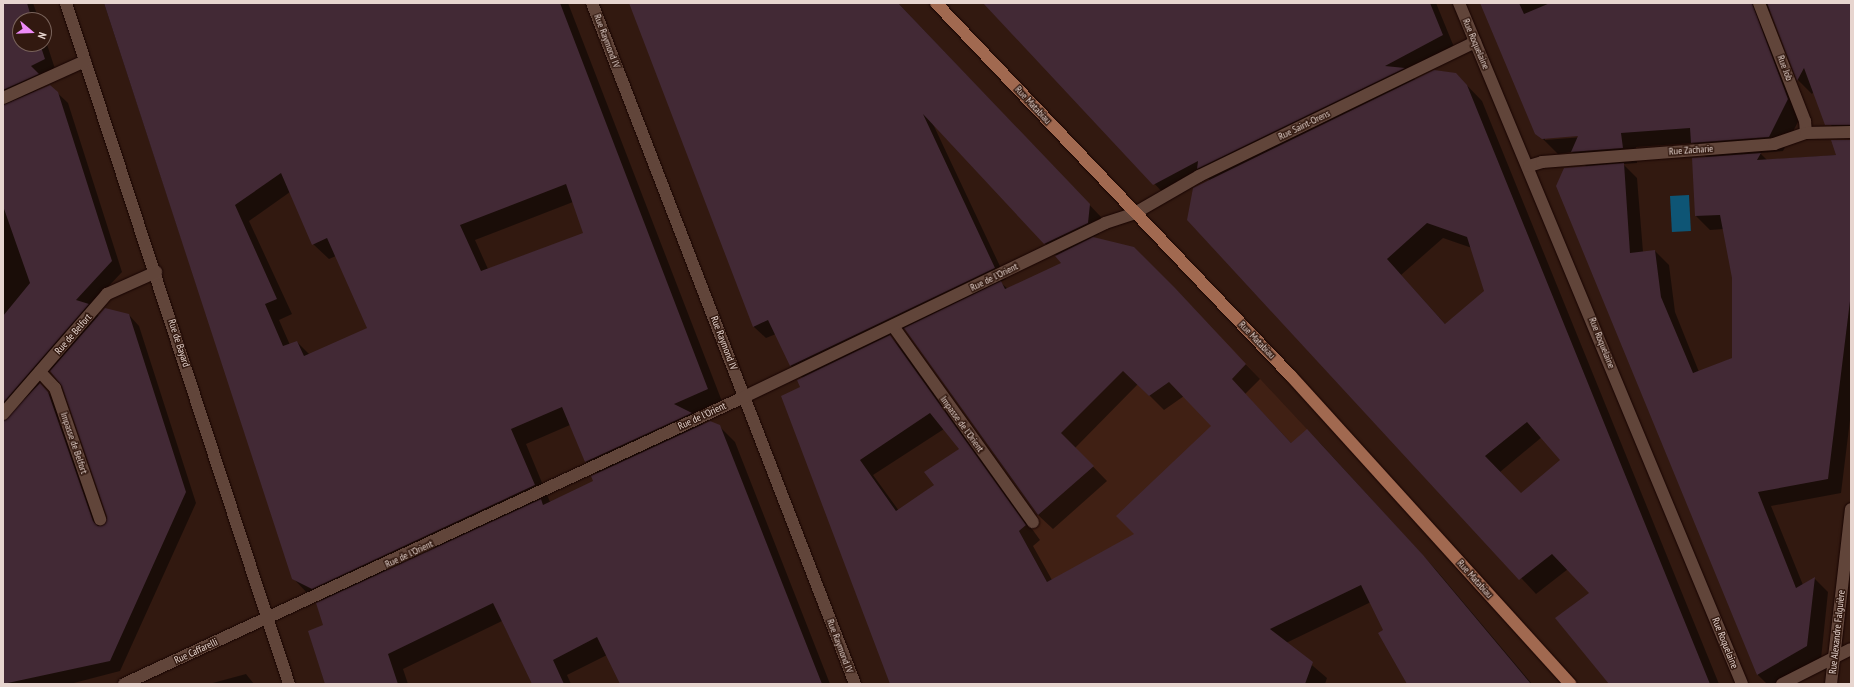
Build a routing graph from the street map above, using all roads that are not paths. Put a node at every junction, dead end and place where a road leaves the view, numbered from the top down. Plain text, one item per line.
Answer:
1 (66, 3) edge
2 (592, 3) edge
3 (936, 3) edge
4 (1459, 3) edge
5 (1759, 3) edge
6 (1475, 42) junction
7 (85, 61) junction
8 (3, 98) edge
9 (1851, 132) edge
10 (1806, 133) junction
11 (1530, 166) junction
12 (1135, 213) junction
13 (156, 272) junction
14 (893, 326) junction
15 (40, 372) junction
16 (744, 397) junction
17 (3, 414) edge
18 (1851, 509) edge
19 (100, 519) dead end
20 (1033, 522) dead end
21 (268, 618) junction
22 (1851, 649) edge
23 (1835, 654) junction
24 (124, 684) edge
25 (290, 684) edge
26 (855, 684) edge
27 (1570, 684) edge
28 (1742, 684) edge
29 (1782, 684) edge
30 (1831, 684) edge

1 - 7 street, Rue de Bayard
2 - 16 street, Rue Raymond IV
3 - 12 main road, Rue Matabiau
4 - 6 street, Rue Roquelaine
5 - 10 street, Rue Job
6 - 11 street, Rue Roquelaine
6 - 12 street, Rue Saint-Orens
7 - 8 street
7 - 13 street, Rue de Bayard
9 - 10 street, Rue Zacharie
10 - 11 street, Rue Zacharie
11 - 28 street, Rue Roquelaine
12 - 14 street, Rue de l'Orient
12 - 27 main road, Rue Matabiau
13 - 15 street, Rue de Belfort
13 - 21 street, Rue de Bayard
14 - 16 street, Rue de l'Orient
14 - 20 street, Impasse de l'Orient
15 - 17 street, Rue de Belfort
15 - 19 street, Impasse de Belfort
16 - 21 street, Rue de l'Orient
16 - 26 street, Rue Raymond IV
18 - 23 street, Rue Alexandre Falguière
21 - 24 street, Rue Caffarelli
21 - 25 street, Rue de Bayard
22 - 23 street
23 - 29 street
23 - 30 street, Rue Alexandre Falguière

